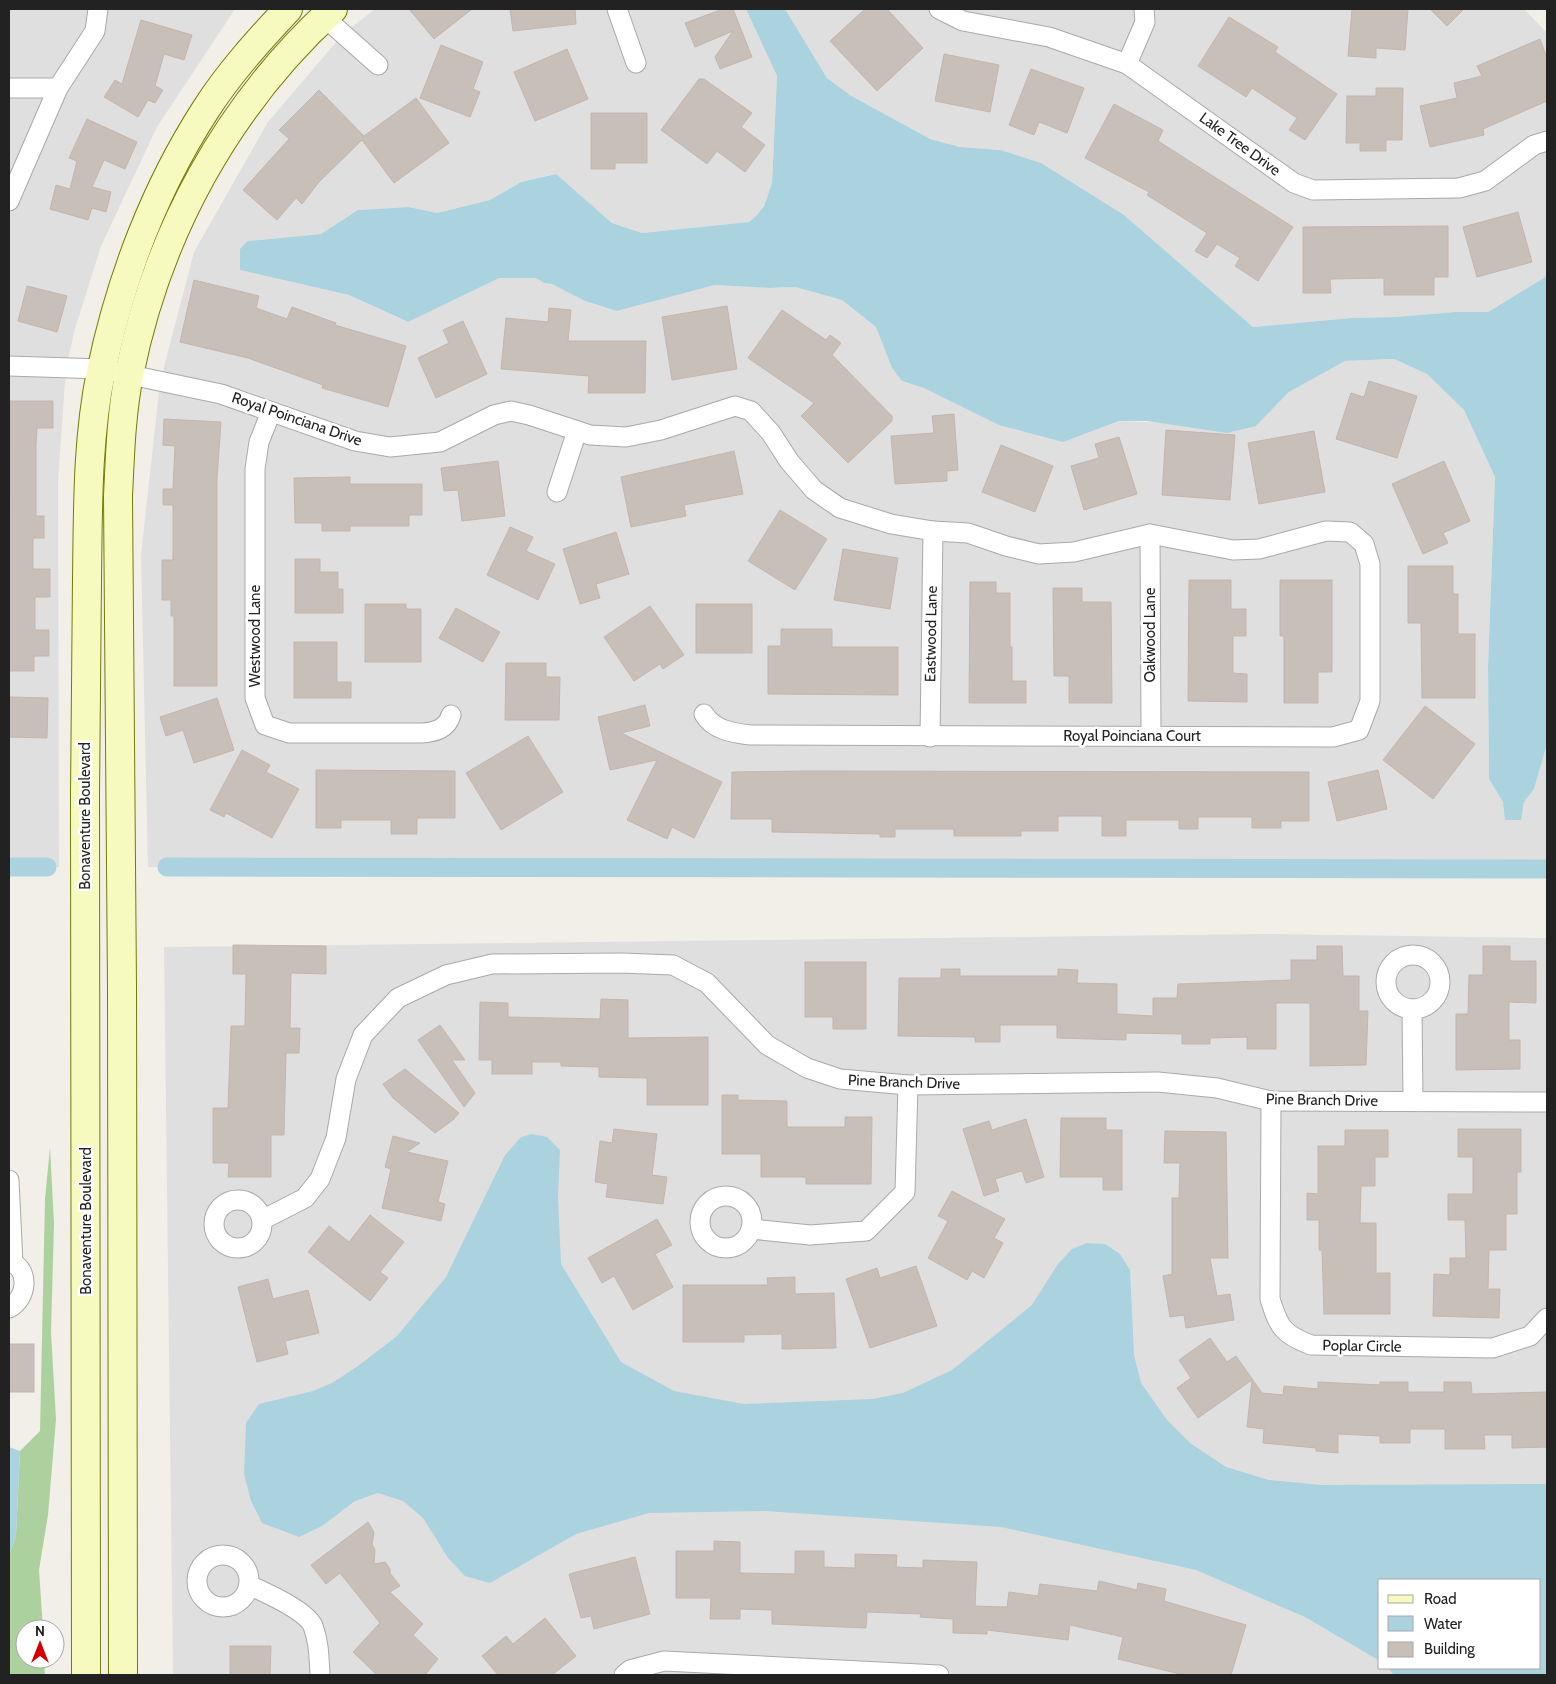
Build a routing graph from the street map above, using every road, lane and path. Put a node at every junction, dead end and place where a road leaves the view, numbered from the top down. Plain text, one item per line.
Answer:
1 (98, 9) edge
2 (288, 9) edge
3 (617, 9) edge
4 (939, 9) edge
5 (1144, 9) edge
6 (325, 11) edge
7 (636, 63) dead end
8 (378, 64) dead end
9 (1128, 64) junction
10 (9, 88) edge
11 (58, 88) junction
12 (1547, 141) edge
13 (9, 201) edge
14 (9, 366) edge
15 (102, 369) junction
16 (129, 376) junction
17 (271, 412) junction
18 (577, 431) junction
19 (557, 492) dead end
20 (933, 531) junction
21 (1350, 532) joint
22 (1150, 534) junction
23 (704, 714) dead end
24 (451, 715) dead end
25 (1151, 736) junction
26 (930, 737) junction
27 (1412, 1009) dead end
28 (908, 1085) junction
29 (1271, 1101) junction
30 (1413, 1101) junction
31 (1547, 1102) edge
32 (9, 1180) edge
33 (262, 1220) dead end
34 (751, 1229) dead end
35 (11, 1262) edge
36 (9, 1308) edge
37 (1547, 1318) edge
38 (248, 1585) dead end
39 (864, 1673) edge
40 (86, 1675) edge
41 (123, 1675) edge
42 (320, 1675) edge
43 (624, 1675) edge
44 (939, 1675) edge

1 - 11 street
2 - 15 main road, Bonaventure Boulevard
3 - 7 street
4 - 9 street, Lake Tree Drive
5 - 9 street
6 - 8 street
6 - 16 main road
9 - 12 street, Lake Tree Drive
10 - 11 street
11 - 13 street
14 - 15 street, Royal Poinciana Drive
15 - 16 street, Royal Poinciana Drive
15 - 40 main road, Bonaventure Boulevard
16 - 17 street, Royal Poinciana Drive
16 - 41 main road
17 - 18 street, Royal Poinciana Drive
17 - 24 street, Westwood Lane
18 - 19 street
18 - 20 street, Royal Poinciana Drive
20 - 22 street, Royal Poinciana Drive
20 - 26 street, Eastwood Lane
21 - 22 street, Royal Poinciana Drive
21 - 25 street, Royal Poinciana Court
22 - 25 street, Oakwood Lane
23 - 26 street, Royal Poinciana Court
25 - 26 street, Royal Poinciana Court
27 - 30 street
28 - 29 street, Pine Branch Drive
28 - 33 street, Pine Branch Drive
28 - 34 street
29 - 30 street, Pine Branch Drive
29 - 37 street, Poplar Circle
30 - 31 street, Pine Branch Drive
32 - 35 street
35 - 36 street
38 - 42 street
39 - 43 street
39 - 44 street

